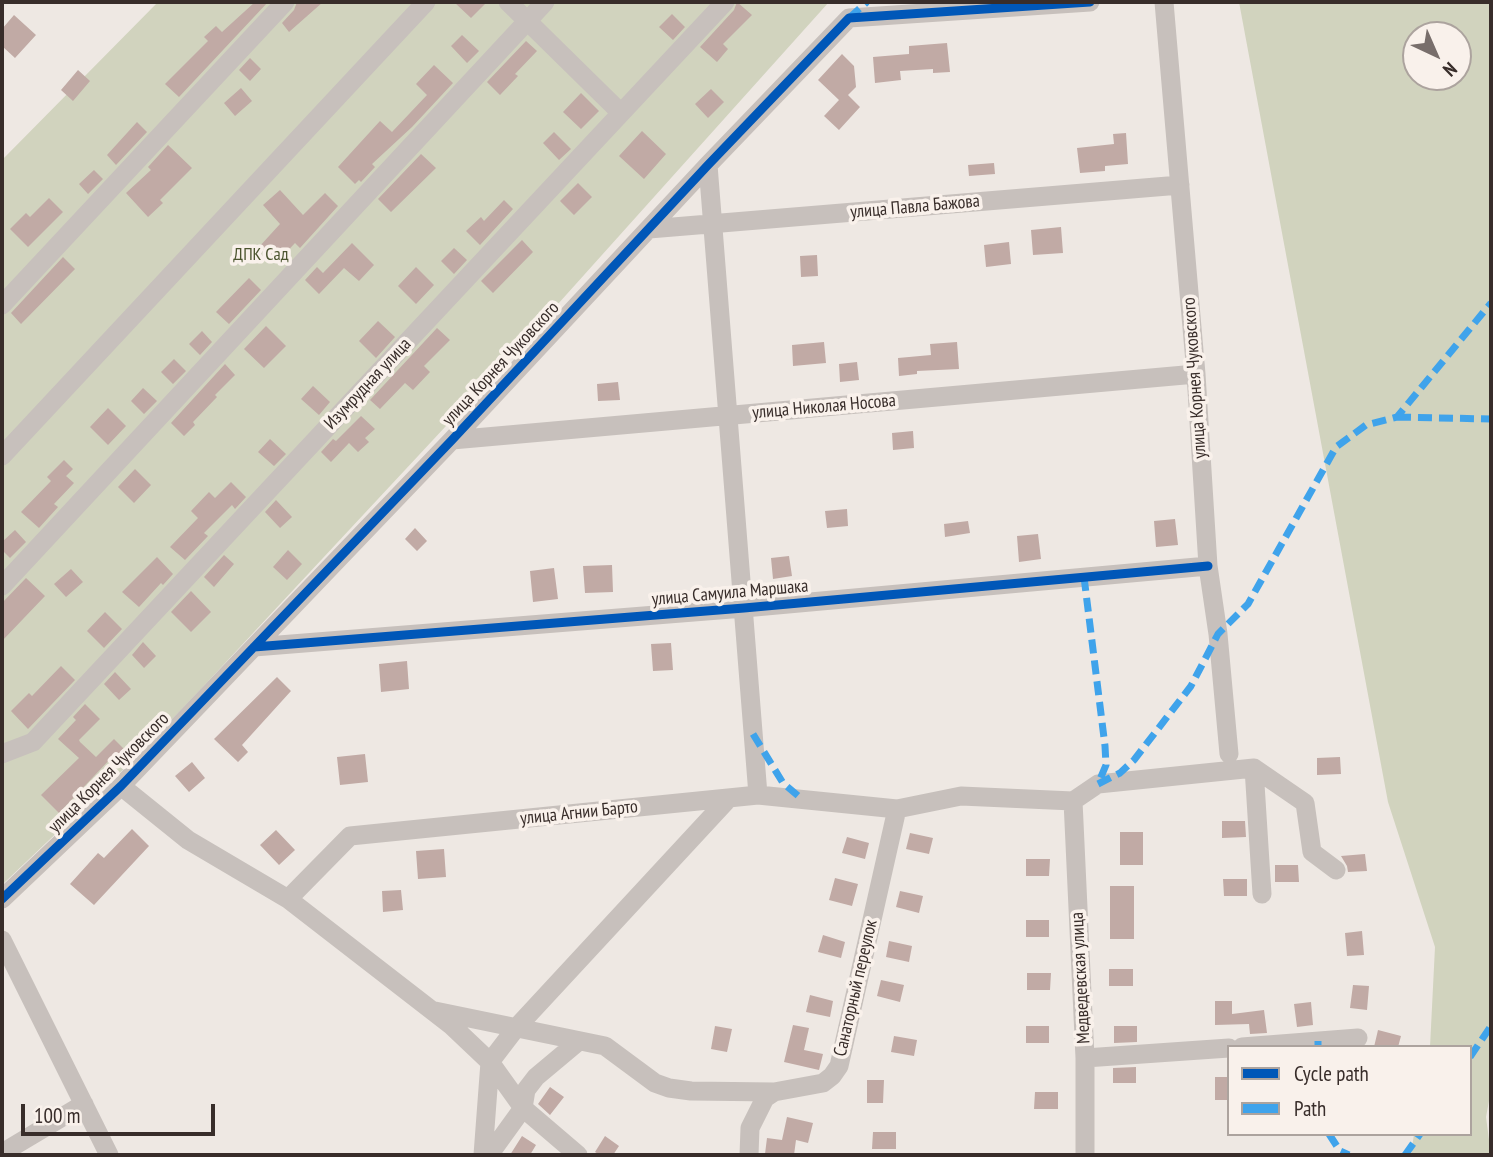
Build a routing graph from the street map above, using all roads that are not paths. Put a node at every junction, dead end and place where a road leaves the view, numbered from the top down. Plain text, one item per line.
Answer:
1 (285, 2) edge
2 (426, 2) edge
3 (508, 2) edge
4 (545, 2) edge
5 (726, 2) edge
6 (1090, 2) edge
7 (1164, 2) edge
8 (527, 21) junction
9 (621, 113) junction
10 (708, 165) junction
11 (1180, 185) junction
12 (713, 224) junction
13 (649, 229) junction
14 (2, 305) edge
15 (1196, 374) junction
16 (728, 416) junction
17 (452, 440) junction
18 (2, 456) edge
19 (1208, 566) junction
20 (2, 586) edge
21 (744, 608) junction
22 (254, 647) junction
23 (2, 754) edge
24 (1229, 754) dead end
25 (1254, 768) junction
26 (121, 786) junction
27 (758, 796) junction
28 (729, 798) junction
29 (1073, 801) junction
30 (897, 809) junction
31 (1336, 870) dead end
32 (1262, 894) dead end
33 (2, 898) edge
34 (288, 899) junction
35 (2, 940) edge
36 (430, 1010) junction
37 (516, 1028) junction
38 (1358, 1038) dead end
39 (579, 1041) junction
40 (1268, 1045) edge
41 (1227, 1048) edge
42 (1085, 1058) junction
43 (490, 1062) junction
44 (774, 1092) junction
45 (84, 1104) junction
46 (523, 1108) junction
47 (2, 1153) edge
48 (109, 1155) edge
49 (482, 1155) edge
50 (489, 1155) edge
51 (578, 1155) edge
52 (749, 1155) edge
53 (1085, 1155) edge

1 - 14 street
2 - 18 street
3 - 8 street
4 - 8 street
5 - 9 street, Изумрудная улица
6 - 10 street, улица Корнея Чуковского
7 - 11 street, улица Корнея Чуковского
8 - 9 street
8 - 20 street
9 - 23 street, Изумрудная улица
10 - 12 street
10 - 13 street, улица Корнея Чуковского
11 - 12 street, улица Павла Бажова
11 - 15 street, улица Корнея Чуковского
12 - 13 street, улица Павла Бажова
12 - 16 street
13 - 17 street, улица Корнея Чуковского
15 - 16 street, улица Николая Носова
15 - 19 street, улица Корнея Чуковского
16 - 17 street, улица Николая Носова
16 - 21 street
17 - 22 street, улица Корнея Чуковского
19 - 21 street, улица Самуила Маршака
19 - 24 street, улица Корнея Чуковского
21 - 22 street, улица Самуила Маршака
21 - 27 street
22 - 26 street, улица Корнея Чуковского
25 - 29 street
25 - 31 street
25 - 32 street
26 - 33 street, улица Корнея Чуковского
26 - 34 street
27 - 28 street, улица Агнии Барто
27 - 30 street, улица Агнии Барто
28 - 34 street, улица Агнии Барто
28 - 37 street
29 - 30 street, улица Агнии Барто
29 - 42 street, Медведевская улица
30 - 44 street, Санаторный переулок
34 - 36 street
35 - 45 street
36 - 37 street, Санаторный переулок
36 - 43 street
37 - 39 street, Санаторный переулок
37 - 43 street
38 - 40 street
39 - 44 street, Санаторный переулок
39 - 46 street
41 - 42 street
42 - 53 street, Медведевская улица
43 - 46 street
43 - 49 street
44 - 52 street
45 - 47 street
45 - 48 street
46 - 50 street
46 - 51 street

